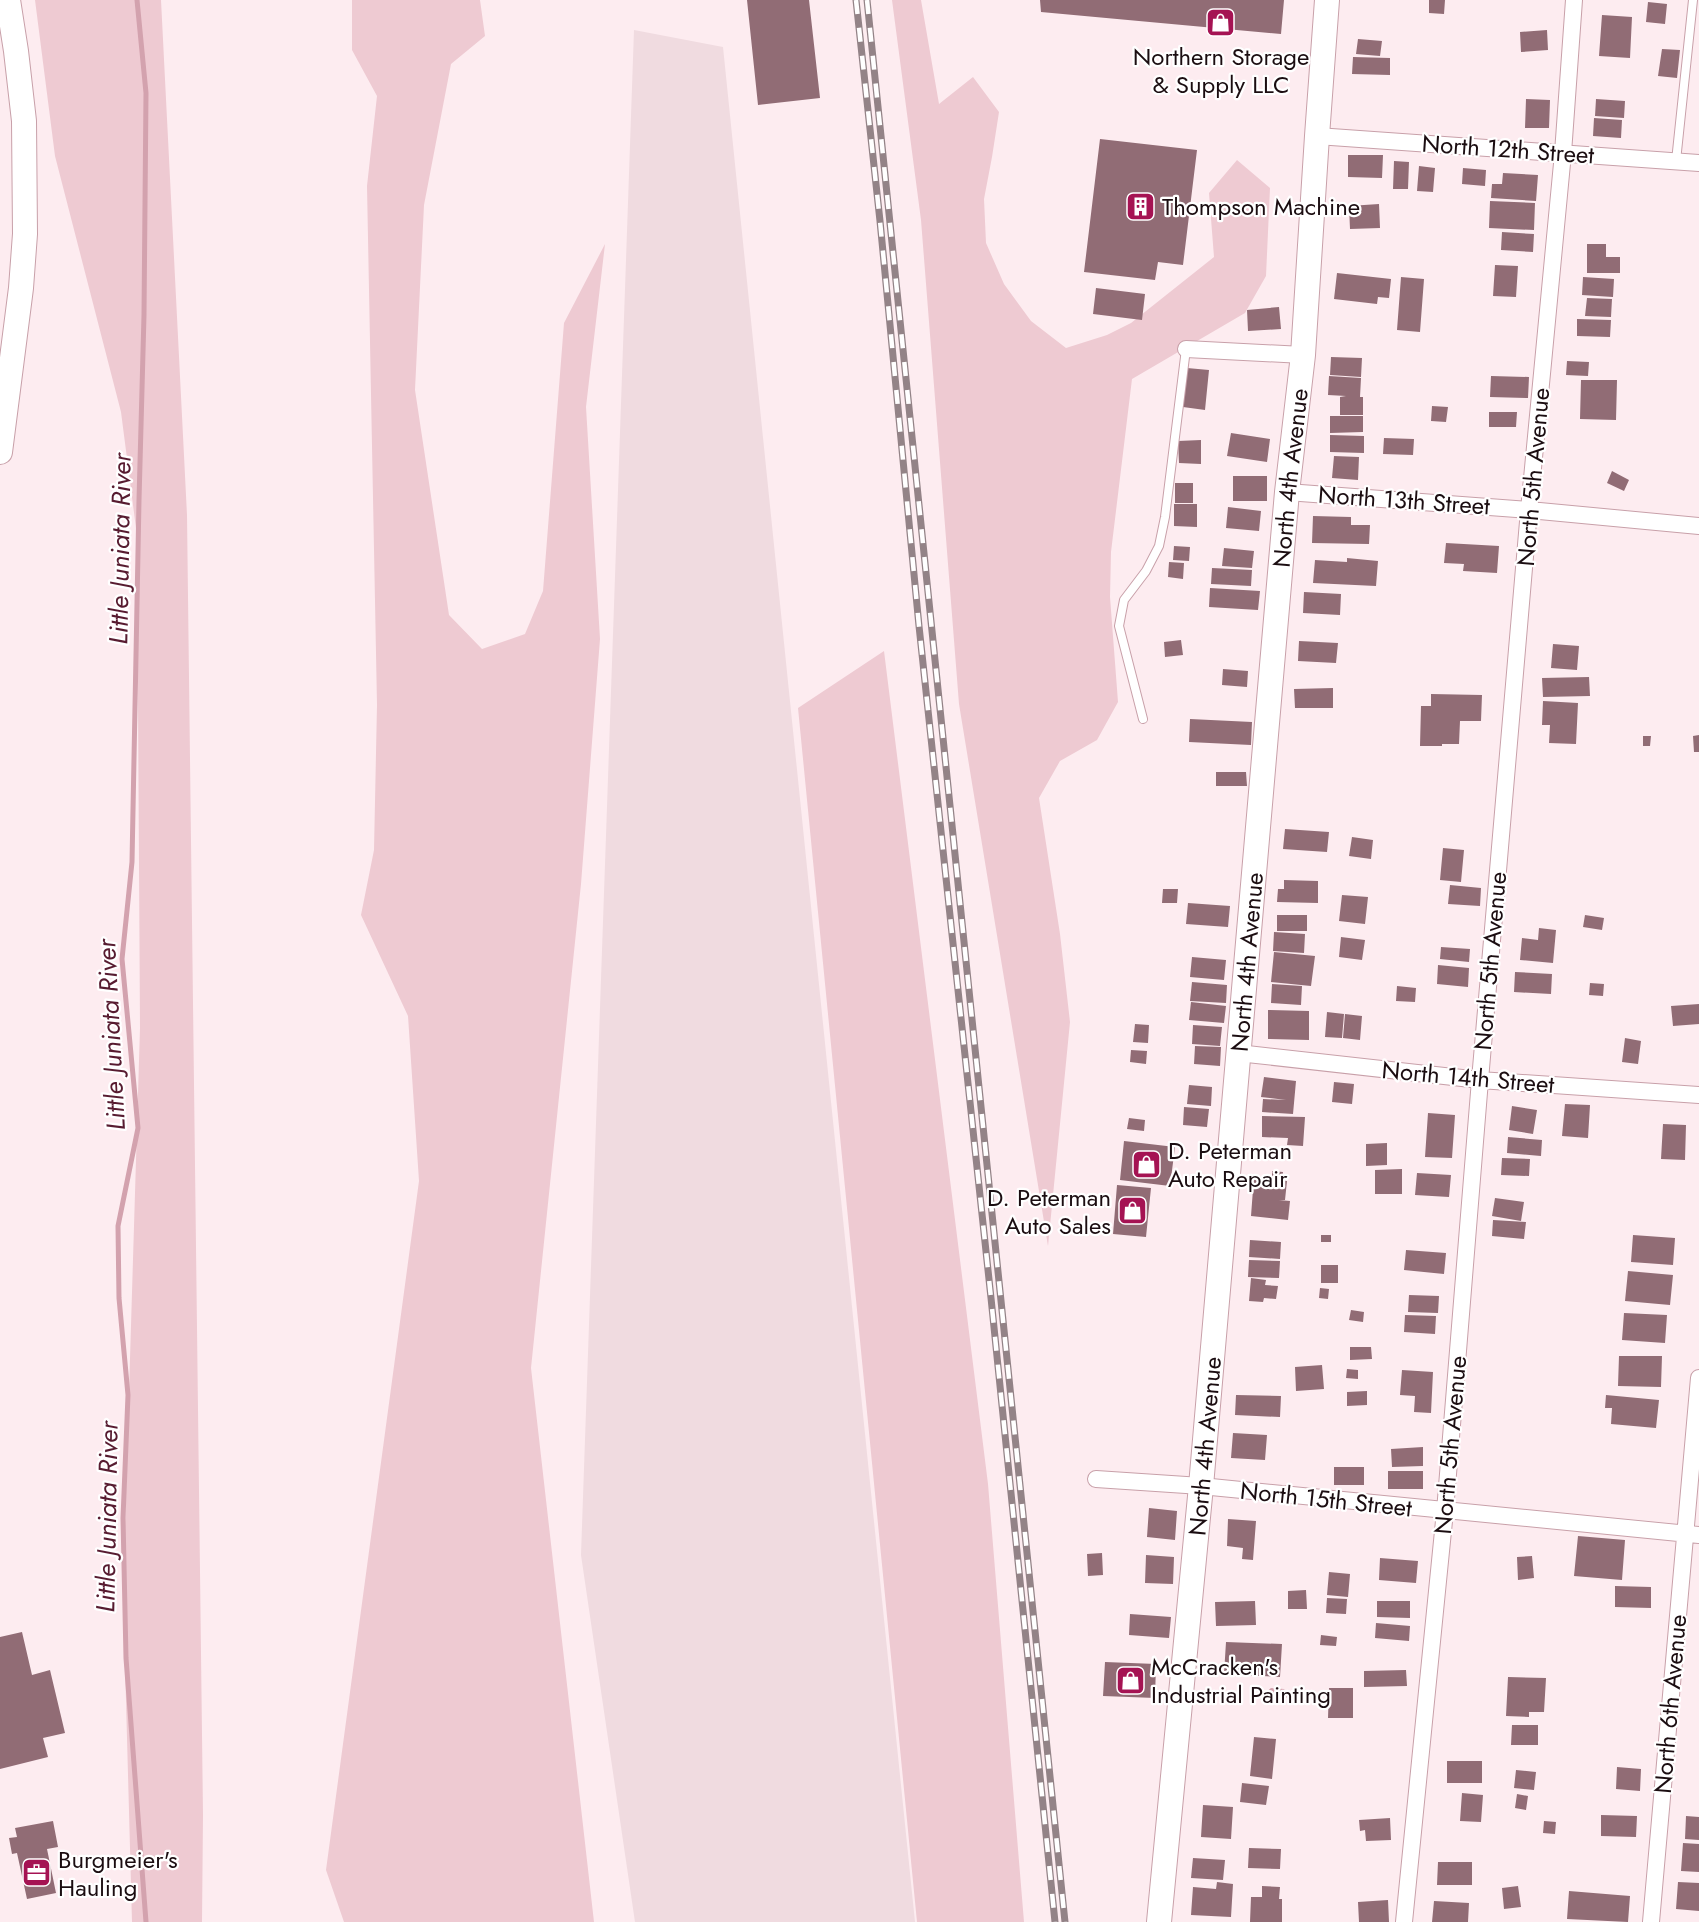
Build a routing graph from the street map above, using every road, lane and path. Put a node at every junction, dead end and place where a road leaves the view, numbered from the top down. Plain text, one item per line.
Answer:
1 (8, 0) edge
2 (1327, 0) edge
3 (1574, 0) edge
4 (1693, 0) edge
5 (1317, 136) junction
6 (1563, 153) junction
7 (1676, 161) junction
8 (1699, 163) edge
9 (1186, 349) joint
10 (1304, 355) junction
11 (0, 452) edge
12 (1287, 492) junction
13 (1529, 510) junction
14 (1699, 526) edge
15 (1143, 719) dead end
16 (1238, 1053) junction
17 (1480, 1080) junction
18 (1699, 1095) edge
19 (1699, 1378) edge
20 (1096, 1479) dead end
21 (1201, 1486) junction
22 (1445, 1511) junction
23 (1692, 1535) edge
24 (1159, 1922) edge
25 (1404, 1922) edge
26 (1651, 1922) edge

1 - 11 main road
2 - 5 main road, North 4th Avenue
3 - 6 street, North 5th Avenue
4 - 7 lane
5 - 6 street, North 12th Street
5 - 10 main road, North 4th Avenue
6 - 7 street, North 12th Street
6 - 13 street, North 5th Avenue
7 - 8 street, North 12th Street
9 - 10 street
9 - 15 lane
10 - 12 main road, North 4th Avenue
12 - 13 street, North 13th Street
12 - 16 main road, North 4th Avenue
13 - 14 street, North 13th Street
13 - 17 street, North 5th Avenue
16 - 17 street, North 14th Street
16 - 21 main road, North 4th Avenue
17 - 18 street, North 14th Street
17 - 22 street, North 5th Avenue
19 - 23 street, North 6th Avenue
20 - 21 street, North 15th Street
21 - 22 street, North 15th Street
21 - 24 main road, North 4th Avenue
22 - 23 street, North 15th Street
22 - 25 street, North 5th Avenue
23 - 26 street, North 6th Avenue

